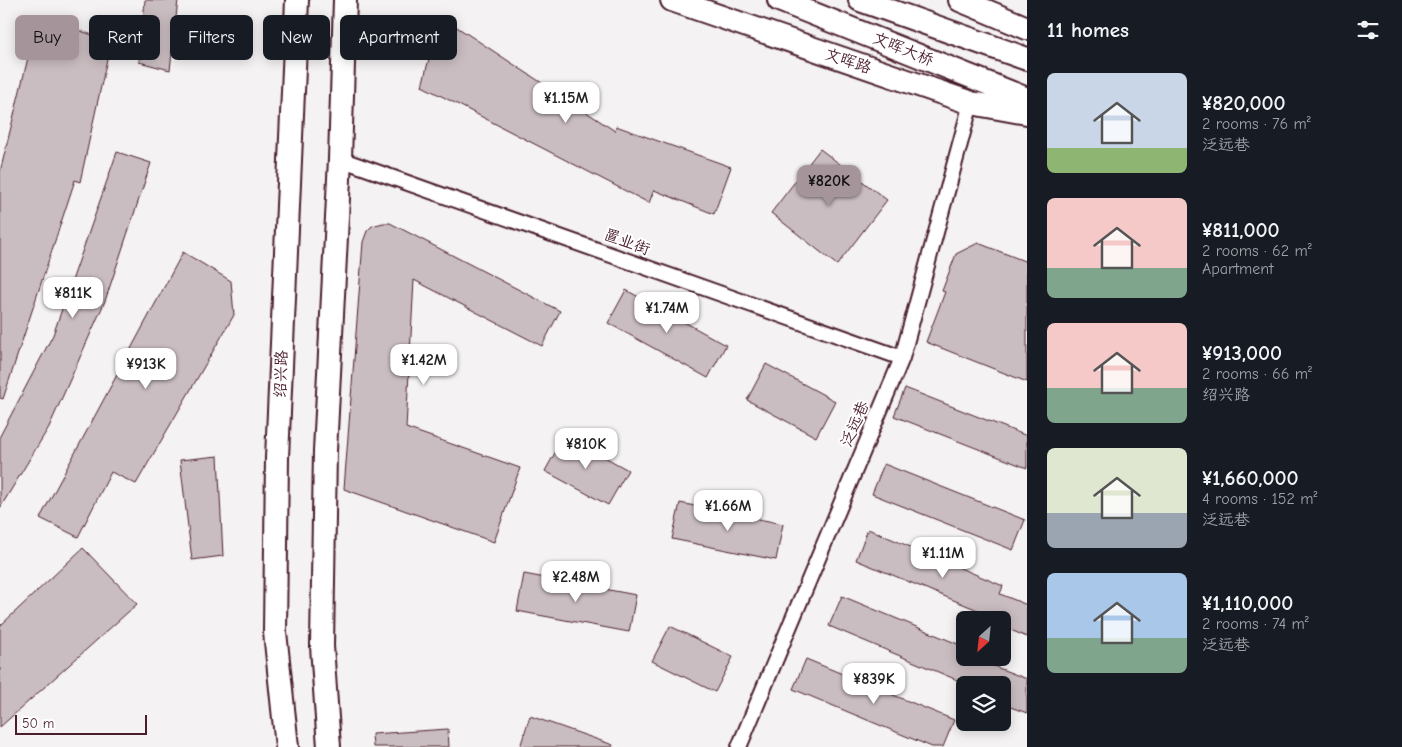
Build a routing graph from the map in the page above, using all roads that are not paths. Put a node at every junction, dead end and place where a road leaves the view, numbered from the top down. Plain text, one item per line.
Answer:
1 (297, 0) edge
2 (345, 0) edge
3 (672, 0) edge
4 (860, 0) edge
5 (960, 0) edge
6 (789, 3) edge
7 (1027, 28) edge
8 (1027, 59) edge
9 (1027, 99) edge
10 (971, 104) junction
11 (1027, 113) edge
12 (340, 159) junction
13 (902, 358) junction
14 (287, 747) edge
15 (329, 747) edge
16 (739, 747) edge

1 - 14 main road, 绍兴路
2 - 12 main road
3 - 10 main road, 文晖路
4 - 8 main road, 文晖大桥
5 - 7 main road
6 - 9 main road, 文晖大桥
10 - 11 main road, 文晖路
10 - 13 street, 泛远巷
12 - 13 street, 置业街
12 - 15 main road
13 - 16 street, 泛远巷

